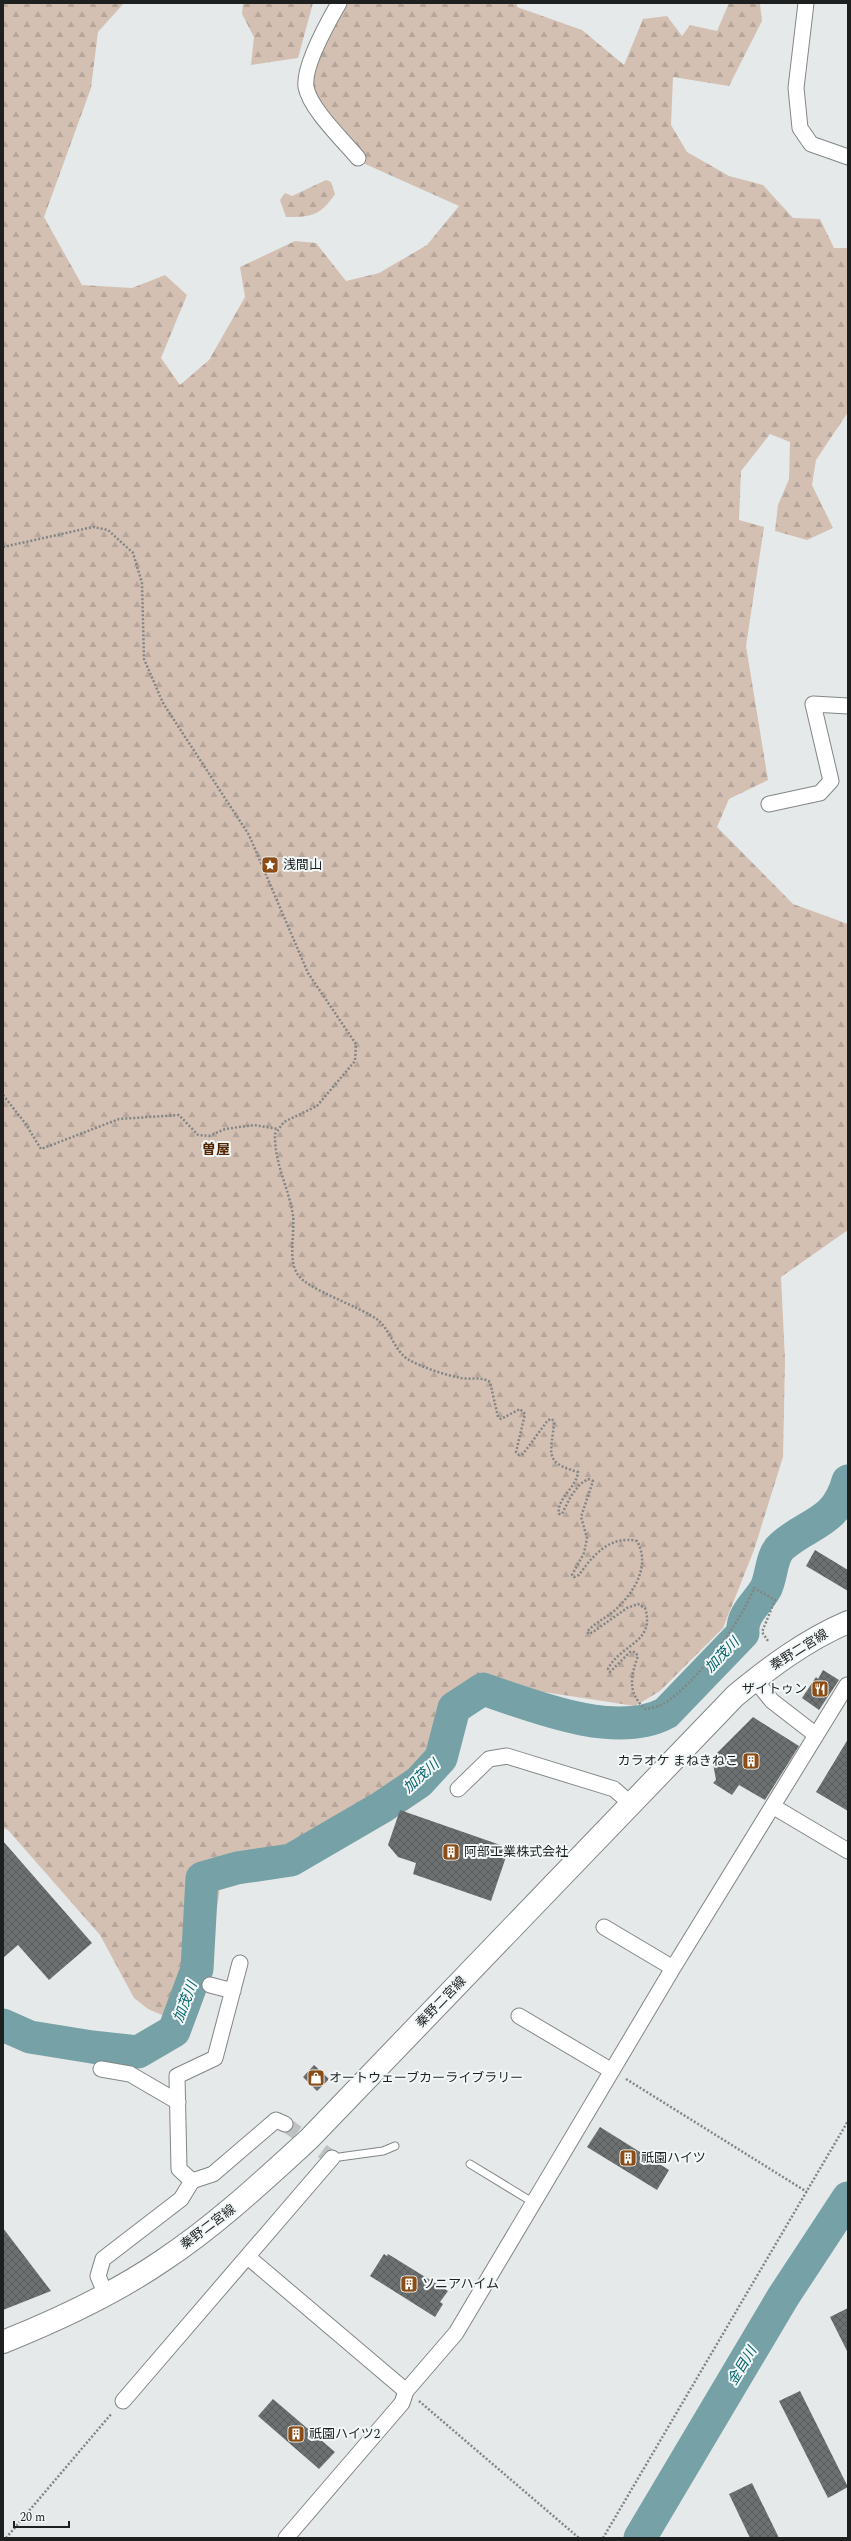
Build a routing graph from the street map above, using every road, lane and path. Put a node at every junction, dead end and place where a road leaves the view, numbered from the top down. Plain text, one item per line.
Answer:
1 (339, 3) edge
2 (806, 3) edge
3 (848, 157) edge
4 (358, 158) dead end
5 (3, 547) edge
6 (848, 706) edge
7 (769, 804) dead end
8 (3, 1096) edge
9 (278, 1129) junction
10 (848, 1622) edge
11 (768, 1641) dead end
12 (755, 1680) junction
13 (847, 1685) dead end
14 (816, 1735) junction
15 (458, 1789) dead end
16 (631, 1804) junction
17 (774, 1807) junction
18 (848, 1852) edge
19 (604, 1927) dead end
20 (240, 1963) dead end
21 (673, 1968) junction
22 (210, 1985) dead end
23 (233, 1992) junction
24 (519, 2016) dead end
25 (101, 2069) dead end
26 (612, 2070) junction
27 (178, 2102) junction
28 (848, 2122) edge
29 (285, 2124) tunnel mouth
30 (395, 2146) dead end
31 (332, 2158) joint
32 (470, 2164) dead end
33 (192, 2181) junction
34 (807, 2192) junction
35 (534, 2203) junction
36 (248, 2257) junction
37 (106, 2295) junction
38 (3, 2342) edge
39 (406, 2391) junction
40 (123, 2401) joint
41 (6, 2538) edge
42 (286, 2538) edge
43 (578, 2538) edge
44 (603, 2538) edge

1 - 4 street
2 - 3 street
5 - 9 path
6 - 7 street
8 - 9 path
9 - 11 path
10 - 12 main road, 秦野二宮線
12 - 14 street
12 - 16 main road, 秦野二宮線
13 - 14 street
14 - 17 street
15 - 16 street
16 - 37 main road, 秦野二宮線
17 - 18 street
17 - 21 street
19 - 21 street
20 - 23 street
21 - 26 street
22 - 23 street
23 - 27 street
24 - 26 street
25 - 27 street
26 - 34 path
26 - 35 street
27 - 33 street
28 - 34 path
29 - 33 street
30 - 31 lane
31 - 36 street
32 - 35 lane
33 - 37 street
34 - 44 path
35 - 39 street
36 - 39 street
36 - 40 street
37 - 38 main road, 秦野二宮線
39 - 42 street
39 - 43 path
40 - 41 path

